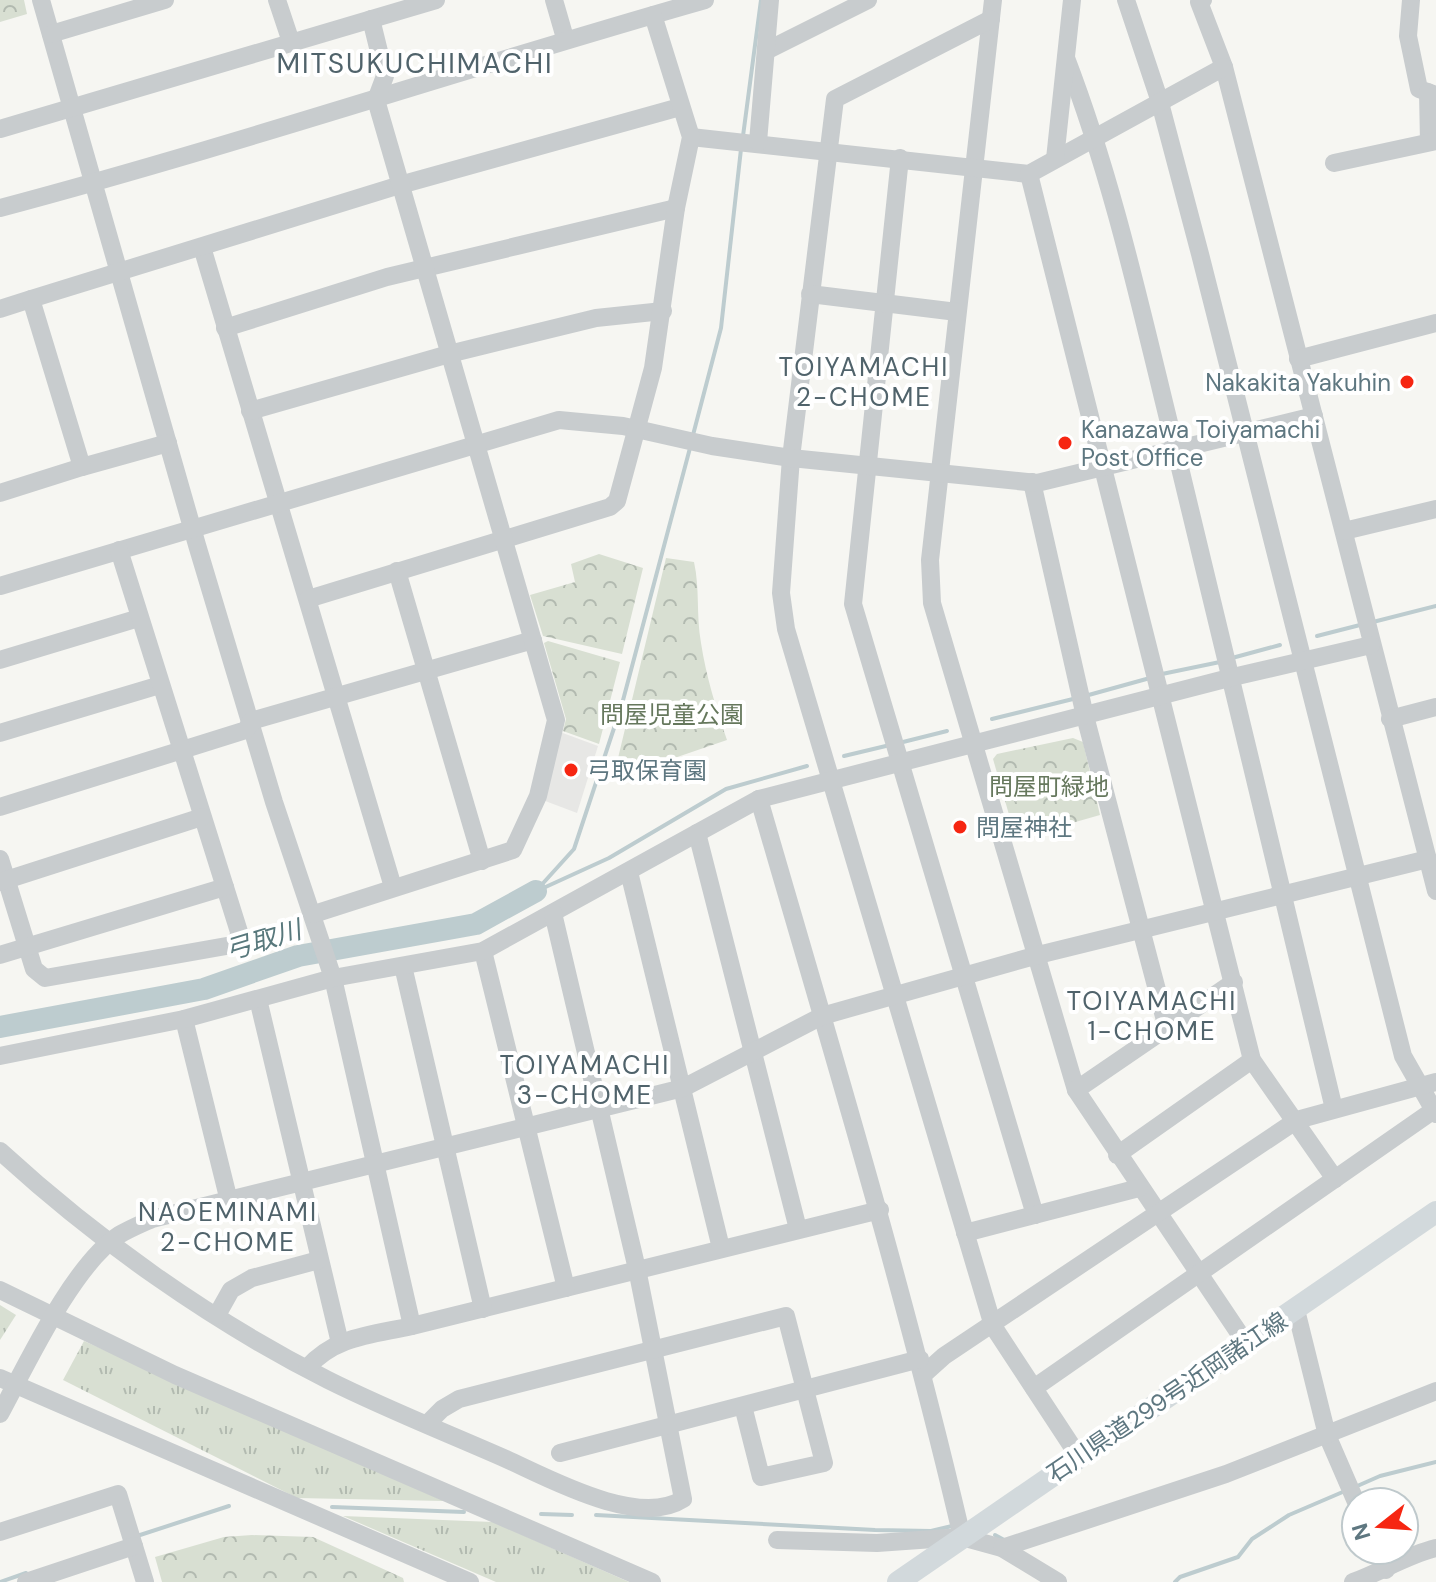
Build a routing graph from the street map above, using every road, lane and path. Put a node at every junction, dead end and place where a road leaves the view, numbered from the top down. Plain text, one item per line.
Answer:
1 (41, 0) edge
2 (165, 0) edge
3 (277, 0) edge
4 (436, 0) edge
5 (554, 0) edge
6 (705, 0) edge
7 (770, 0) edge
8 (868, 0) edge
9 (993, 0) edge
10 (1072, 0) edge
11 (1126, 0) edge
12 (1203, 0) edge
13 (1411, 0) edge
14 (653, 15) junction
15 (371, 19) junction
16 (991, 19) junction
17 (51, 34) junction
18 (565, 38) junction
19 (291, 42) junction
20 (766, 51) junction
21 (1066, 58) junction
22 (1224, 67) junction
23 (1432, 93) edge
24 (1159, 99) junction
25 (376, 100) junction
26 (72, 107) junction
27 (680, 107) junction
28 (0, 129) edge
29 (691, 137) junction
30 (1096, 137) junction
31 (748, 141) junction
32 (1432, 142) edge
33 (826, 150) junction
34 (900, 158) junction
35 (1055, 159) junction
36 (1334, 163) dead end
37 (973, 167) junction
38 (1029, 174) junction
39 (95, 183) junction
40 (400, 185) junction
41 (0, 208) edge
42 (676, 208) junction
43 (202, 247) junction
44 (422, 268) junction
45 (118, 271) junction
46 (810, 294) junction
47 (31, 299) junction
48 (884, 303) junction
49 (0, 309) edge
50 (663, 311) junction
51 (957, 312) junction
52 (1436, 323) edge
53 (225, 328) junction
54 (449, 354) junction
55 (1298, 359) junction
56 (250, 411) junction
57 (1314, 416) junction
58 (637, 428) junction
59 (1245, 432) junction
60 (168, 443) junction
61 (477, 443) junction
62 (1176, 450) junction
63 (791, 458) junction
64 (865, 463) junction
65 (82, 467) junction
66 (1103, 468) junction
67 (939, 473) junction
68 (1032, 482) junction
69 (0, 493) edge
70 (279, 501) junction
71 (1436, 509) edge
72 (192, 527) junction
73 (1344, 531) junction
74 (504, 537) junction
75 (119, 550) junction
76 (397, 571) junction
77 (0, 586) edge
78 (308, 599) junction
79 (139, 618) junction
80 (1368, 631) junction
81 (533, 640) junction
82 (0, 660) edge
83 (1301, 661) junction
84 (1230, 665) junction
85 (427, 670) junction
86 (1159, 683) junction
87 (160, 685) junction
88 (337, 695) junction
89 (1082, 703) junction
90 (1436, 707) edge
91 (1390, 719) junction
92 (251, 721) junction
93 (0, 733) edge
94 (974, 744) junction
95 (181, 751) junction
96 (901, 764) junction
97 (831, 783) junction
98 (759, 799) junction
99 (0, 807) edge
100 (202, 817) junction
101 (697, 833) junction
102 (0, 859) edge
103 (1428, 859) junction
104 (482, 861) junction
105 (629, 872) junction
106 (1358, 876) junction
107 (3, 881) edge
108 (225, 887) junction
109 (393, 887) junction
110 (1436, 891) edge
111 (1282, 896) junction
112 (553, 913) junction
113 (1217, 914) junction
114 (316, 919) junction
115 (1141, 931) junction
116 (27, 947) junction
117 (483, 951) junction
118 (0, 955) edge
119 (1038, 955) junction
120 (403, 966) junction
121 (331, 973) junction
122 (964, 976) junction
123 (1234, 982) junction
124 (893, 996) junction
125 (258, 999) junction
126 (822, 1016) junction
127 (184, 1019) junction
128 (1167, 1028) junction
129 (753, 1050) junction
130 (0, 1056) edge
131 (1252, 1060) junction
132 (1427, 1084) edge
133 (683, 1088) junction
134 (1076, 1090) junction
135 (601, 1109) junction
136 (1334, 1109) junction
137 (1435, 1112) edge
138 (1297, 1120) junction
139 (528, 1127) junction
140 (448, 1148) junction
141 (0, 1151) edge
142 (1117, 1155) junction
143 (375, 1167) junction
144 (1335, 1179) junction
145 (300, 1184) junction
146 (1139, 1188) junction
147 (229, 1201) junction
148 (880, 1210) junction
149 (1436, 1212) edge
150 (1156, 1214) junction
151 (1035, 1215) junction
152 (798, 1229) junction
153 (965, 1233) junction
154 (110, 1243) junction
155 (721, 1248) junction
156 (319, 1260) junction
157 (637, 1269) junction
158 (1198, 1274) junction
159 (566, 1288) junction
160 (0, 1290) edge
161 (483, 1309) junction
162 (1296, 1310) junction
163 (217, 1315) junction
164 (54, 1317) junction
165 (412, 1326) junction
166 (993, 1326) junction
167 (1245, 1342) junction
168 (340, 1343) junction
169 (651, 1350) junction
170 (922, 1367) junction
171 (307, 1368) junction
172 (7, 1382) edge
173 (1034, 1388) junction
174 (805, 1389) junction
175 (1436, 1391) edge
176 (743, 1406) junction
177 (0, 1414) edge
178 (427, 1424) junction
179 (666, 1426) junction
180 (1327, 1435) junction
181 (560, 1453) dead end
182 (1079, 1457) junction
183 (1349, 1486) edge
184 (0, 1532) edge
185 (962, 1537) junction
186 (132, 1538) junction
187 (777, 1540) dead end
188 (1011, 1545) junction
189 (1436, 1548) edge
190 (1384, 1566) edge
191 (1386, 1570) junction
192 (436, 1575) edge
193 (26, 1582) edge
194 (145, 1582) edge
195 (470, 1582) edge
196 (652, 1582) edge
197 (898, 1582) edge
198 (1058, 1582) edge
199 (1353, 1582) edge

1 - 17 street
2 - 17 street
3 - 19 street
4 - 15 street
5 - 18 street
6 - 14 street
7 - 20 street
8 - 20 street
9 - 16 street
10 - 21 street
11 - 24 street
12 - 22 street
13 - 23 street
14 - 18 street
14 - 27 street
15 - 19 street
15 - 25 street
16 - 33 street
16 - 37 street
17 - 26 street
18 - 25 street
19 - 26 street
20 - 31 street
21 - 30 street
21 - 35 street
22 - 24 street
22 - 55 street
23 - 32 street
24 - 30 street
24 - 59 street
25 - 39 street
25 - 40 street
26 - 28 street
26 - 39 street
27 - 29 street
27 - 40 street
29 - 31 street
29 - 42 street
30 - 35 street
30 - 62 street
31 - 33 street
32 - 36 street
33 - 34 street
33 - 46 street
34 - 37 street
34 - 48 street
35 - 38 street
37 - 38 street
37 - 51 street
38 - 66 street
39 - 41 street
39 - 45 street
40 - 43 street
40 - 44 street
42 - 44 street
42 - 50 street
43 - 45 street
43 - 53 street
44 - 53 street
44 - 54 street
45 - 47 street
45 - 60 street
46 - 48 street
46 - 63 street
47 - 49 street
47 - 65 street
48 - 51 street
48 - 64 street
50 - 54 street
50 - 58 street
51 - 67 street
52 - 55 street
53 - 56 street
54 - 56 street
54 - 61 street
55 - 57 street
56 - 70 street
57 - 59 street
57 - 73 street
58 - 61 street
58 - 63 street
58 - 74 street
59 - 62 street
59 - 83 street
60 - 65 street
60 - 72 street
61 - 70 street
61 - 74 street
62 - 66 street
62 - 84 street
63 - 64 street
63 - 97 street
64 - 67 street
64 - 96 street
65 - 69 street
66 - 68 street
66 - 86 street
67 - 68 street
67 - 94 street
68 - 89 street
70 - 72 street
70 - 78 street
71 - 73 street
72 - 75 street
72 - 92 street
73 - 80 street
74 - 76 street
74 - 81 street
75 - 77 street
75 - 79 street
76 - 78 street
76 - 85 street
78 - 88 street
79 - 82 street
79 - 87 street
80 - 83 street
80 - 91 street
81 - 85 street
81 - 104 street
83 - 84 street
83 - 106 street
84 - 86 street
84 - 111 street
85 - 88 street
85 - 104 street
86 - 89 street
86 - 113 street
87 - 93 street
87 - 95 street
88 - 92 street
88 - 109 street
89 - 94 street
89 - 115 street
90 - 91 street
91 - 103 street
92 - 95 street
92 - 114 street
94 - 96 street
94 - 119 street
95 - 99 street
95 - 100 street
96 - 97 street
96 - 122 street
97 - 98 street
97 - 124 street
98 - 101 street
98 - 126 street
100 - 107 street
100 - 108 street
101 - 105 street
101 - 129 street
102 - 107 street
103 - 106 street
103 - 110 street
104 - 109 street
105 - 112 street
105 - 133 street
106 - 111 street
106 - 132 street
107 - 116 street
108 - 116 street
108 - 116 street
109 - 114 street
111 - 113 street
111 - 136 street
112 - 117 street
112 - 135 street
113 - 115 street
113 - 123 street
114 - 121 street
115 - 119 street
115 - 128 street
116 - 118 street
117 - 120 street
117 - 139 street
119 - 122 street
119 - 134 street
120 - 121 street
120 - 140 street
121 - 125 street
121 - 143 street
122 - 124 street
122 - 151 street
123 - 128 street
123 - 131 street
124 - 126 street
124 - 153 street
125 - 127 street
125 - 145 street
126 - 129 street
126 - 148 street
127 - 130 street
127 - 147 street
128 - 134 street
129 - 133 street
129 - 152 street
131 - 138 street
131 - 142 street
132 - 136 street
132 - 137 street
133 - 135 street
133 - 155 street
134 - 142 street
135 - 139 street
135 - 157 street
136 - 138 street
137 - 144 street
138 - 144 street
138 - 150 street
139 - 140 street
139 - 159 street
140 - 143 street
140 - 161 street
141 - 154 street
142 - 146 street
143 - 145 street
143 - 165 street
144 - 158 street
145 - 147 street
145 - 156 street
146 - 150 street
146 - 151 street
147 - 154 street
148 - 152 street
148 - 170 street
149 - 162 main road, 石川県道299号近岡諸江線
150 - 158 street
150 - 166 street
151 - 153 street
152 - 155 street
153 - 166 street
154 - 163 street
154 - 164 street
155 - 157 street
156 - 163 street
156 - 168 street
157 - 159 street
157 - 169 street
158 - 167 street
158 - 173 street
159 - 161 street
160 - 164 street
161 - 165 street
162 - 167 main road, 石川県道299号近岡諸江線
162 - 180 street
163 - 171 street
164 - 172 street
164 - 196 street
165 - 168 street
166 - 170 street
166 - 173 street
167 - 182 main road, 石川県道299号近岡諸江線
168 - 171 street
169 - 174 street
169 - 178 street
169 - 179 street
170 - 174 street
170 - 185 street
171 - 178 street
172 - 177 street
172 - 192 street
173 - 182 street
174 - 176 street
174 - 176 street
175 - 180 street
176 - 179 street
178 - 179 street
179 - 181 street
180 - 183 street
180 - 188 street
182 - 185 main road, 石川県道299号近岡諸江線
184 - 186 street
185 - 187 street
185 - 188 street
185 - 197 main road, 石川県道299号近岡諸江線
186 - 193 street
186 - 194 street
188 - 198 street
189 - 191 street
190 - 191 street
191 - 199 street
192 - 195 street

